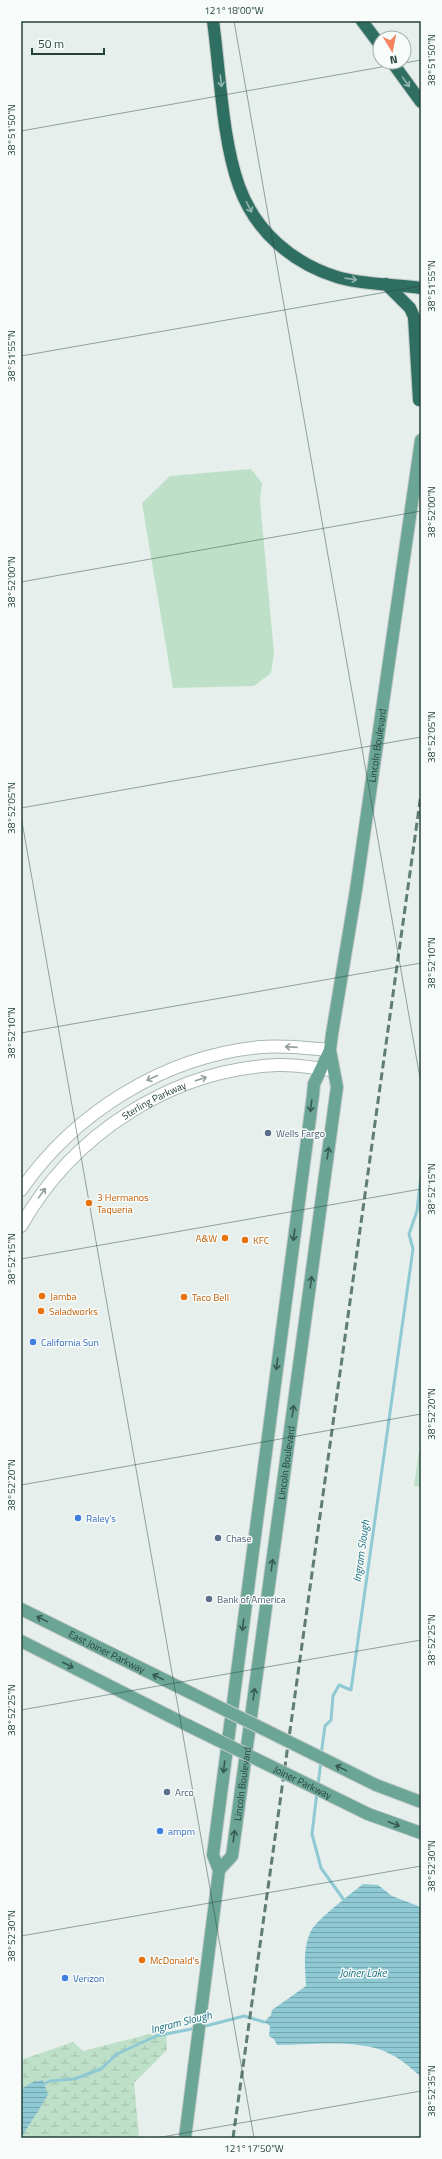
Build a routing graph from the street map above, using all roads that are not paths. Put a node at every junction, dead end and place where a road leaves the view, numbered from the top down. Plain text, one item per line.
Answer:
1 (213, 21) edge
2 (362, 21) edge
3 (372, 34) edge
4 (398, 70) edge
5 (421, 102) edge
6 (386, 284) junction
7 (421, 288) edge
8 (420, 399) edge
9 (421, 440) edge
10 (330, 1050) junction
11 (321, 1069) junction
12 (334, 1070) junction
13 (21, 1190) edge
14 (21, 1226) edge
15 (21, 1609) edge
16 (21, 1641) edge
17 (421, 1802) edge
18 (421, 1833) edge
19 (219, 1870) junction
20 (185, 2138) edge

1 -> 6 highway
2 - 3 highway
4 -> 5 highway
6 - 7 highway
6 - 8 highway
9 - 10 main road, Lincoln Boulevard
10 - 11 main road, Lincoln Boulevard
10 - 12 main road, Lincoln Boulevard
10 -> 13 street, Sterling Parkway
11 - 12 street, Sterling Parkway
14 -> 11 street, Sterling Parkway
11 -> 19 main road, Lincoln Boulevard
19 -> 12 main road, Lincoln Boulevard
17 -> 15 main road, East Joiner Parkway, bridge
16 -> 18 main road, Joiner Parkway, bridge
19 - 20 main road, Lincoln Boulevard

